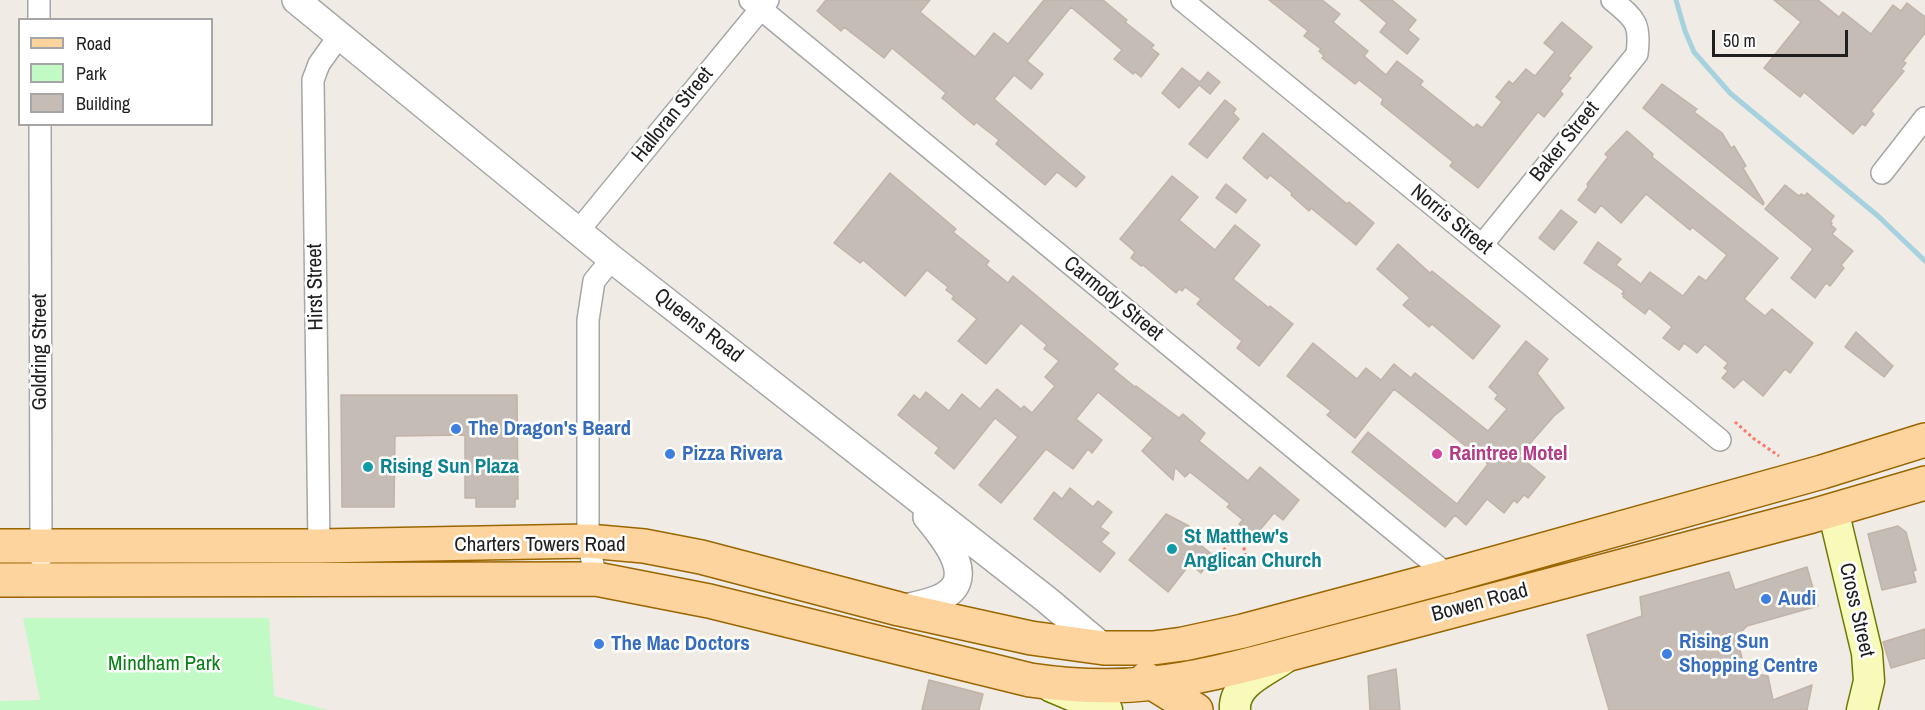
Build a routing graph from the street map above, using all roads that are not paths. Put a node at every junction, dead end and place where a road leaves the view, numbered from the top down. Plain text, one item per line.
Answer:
1 (39, 0) edge
2 (296, 0) edge
3 (1182, 0) edge
4 (1612, 0) edge
5 (760, 3) edge
6 (39, 18) edge
7 (339, 36) junction
8 (1925, 118) edge
9 (40, 126) edge
10 (1882, 173) dead end
11 (579, 230) junction
12 (1482, 246) junction
13 (612, 259) junction
14 (1720, 440) dead end
15 (1925, 440) edge
16 (1801, 469) junction
17 (1925, 483) edge
18 (904, 488) junction
19 (1822, 513) junction
20 (588, 542) junction
21 (0, 546) edge
22 (41, 546) junction
23 (320, 546) junction
24 (1449, 576) junction
25 (596, 579) junction
26 (0, 580) edge
27 (42, 580) junction
28 (899, 609) junction
29 (1460, 609) junction
30 (1104, 648) junction
31 (1293, 653) junction
32 (1030, 680) junction
33 (1152, 683) junction
34 (1107, 710) edge
35 (1196, 710) edge
36 (1235, 710) edge
37 (1855, 710) edge
38 (1862, 710) edge

1 - 6 street
2 - 7 street, Queens Road
3 - 12 street, Norris Street
4 - 12 street, Baker Street
5 - 11 street, Halloran Street
5 - 24 street, Carmody Street
7 - 11 street, Queens Road
7 - 23 street, Hirst Street
8 - 10 street
9 - 22 street, Goldring Street
11 - 13 street, Queens Road
12 - 14 street, Norris Street
13 - 18 street, Queens Road
13 - 20 street
15 - 16 main road, Bowen Road
16 - 19 main road
16 - 24 main road, Bowen Road
17 - 19 main road, Bowen Road
18 - 28 street
18 - 30 street, Queens Road
19 - 29 main road, Bowen Road
19 - 37 main road, Cross Street
19 - 38 main road, Cross Street
20 - 23 main road, Charters Towers Road
20 - 25 street
20 - 28 main road, Charters Towers Road
21 - 22 main road, Charters Towers Road
22 - 23 main road, Charters Towers Road
22 - 27 street, Goldring Street
24 - 29 street
24 - 30 main road, Bowen Road
25 - 27 main road, Charters Towers Road
25 - 32 main road, Charters Towers Road
26 - 27 main road, Charters Towers Road
28 - 30 main road, Charters Towers Road
29 - 31 main road, Bowen Road
30 - 33 main road
31 - 33 main road, Bowen Road
31 - 36 main road
32 - 33 main road, Bowen Road
32 - 34 main road
33 - 35 main road

